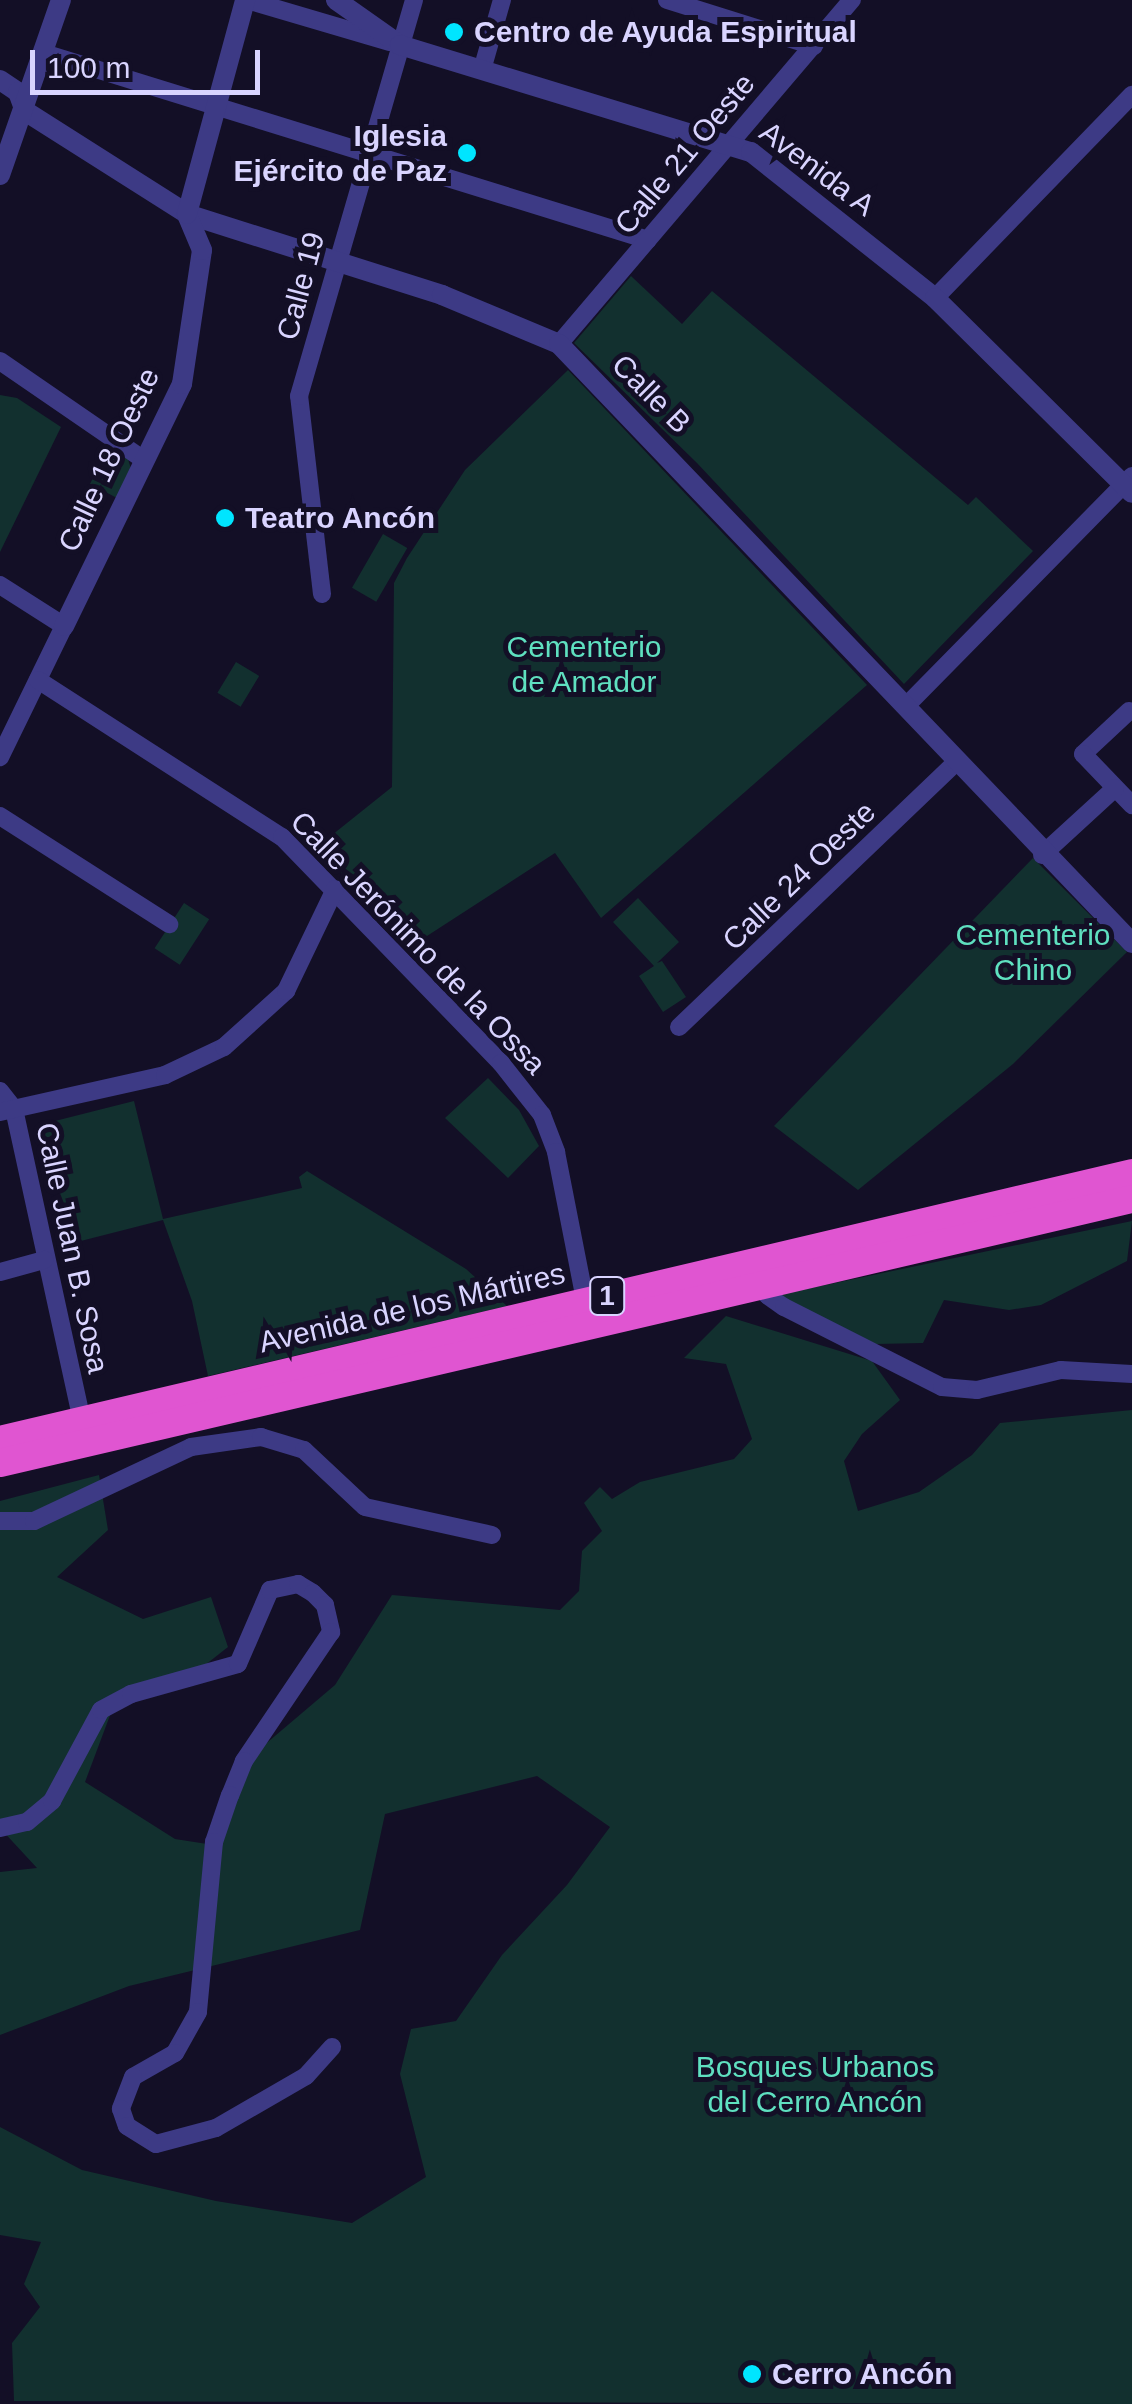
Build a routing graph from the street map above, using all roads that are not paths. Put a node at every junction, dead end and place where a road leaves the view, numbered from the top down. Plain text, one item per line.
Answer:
1 (61, 0) edge
2 (246, 0) edge
3 (336, 0) edge
4 (414, 0) edge
5 (502, 0) edge
6 (667, 0) edge
7 (852, 0) edge
8 (400, 45) junction
9 (814, 46) junction
10 (44, 53) junction
11 (482, 70) junction
12 (0, 80) edge
13 (1132, 96) edge
14 (216, 108) junction
15 (25, 111) junction
16 (731, 142) junction
17 (368, 152) junction
18 (0, 175) edge
19 (187, 214) junction
20 (648, 240) junction
21 (334, 264) junction
22 (935, 298) junction
23 (559, 344) junction
24 (0, 361) edge
25 (144, 460) junction
26 (1129, 484) edge
27 (0, 585) edge
28 (322, 594) dead end
29 (64, 626) junction
30 (38, 680) junction
31 (907, 705) junction
32 (1130, 711) dead end
33 (0, 757) edge
34 (955, 763) junction
35 (1116, 788) junction
36 (1132, 805) edge
37 (0, 816) edge
38 (1042, 855) junction
39 (335, 889) junction
40 (169, 924) dead end
41 (1132, 943) edge
42 (680, 1026) dead end
43 (0, 1091) edge
44 (7, 1110) edge
45 (1132, 1173) edge
46 (1132, 1199) edge
47 (44, 1260) junction
48 (0, 1272) edge
49 (765, 1284) junction
50 (585, 1300) junction
51 (1132, 1374) edge
52 (82, 1421) junction
53 (0, 1440) edge
54 (0, 1463) edge
55 (0, 1521) edge
56 (492, 1535) dead end
57 (0, 1828) edge
58 (332, 2047) dead end

1 - 10 street
2 - 8 street
2 - 14 street
3 - 8 street, Avenida A
4 - 8 street, Calle 19
5 - 11 street
6 - 9 street
7 - 9 street, Calle 21 Oeste
8 - 11 street, Avenida A
8 - 17 street, Calle 19
9 - 16 street, Calle 21 Oeste
10 - 14 street
10 - 15 street
11 - 16 street, Avenida A
12 - 15 street, Calle B
13 - 22 street
14 - 17 street
14 - 19 street
15 - 18 street
15 - 19 street, Calle B
16 - 20 street, Calle 21 Oeste
16 - 22 street, Avenida A
17 - 20 street
17 - 21 street, Calle 19
19 - 21 street, Calle B
19 - 25 street, Calle 18 Oeste
20 - 23 street, Calle 21 Oeste
21 - 23 street, Calle B
21 - 28 street, Calle 19
22 - 26 street, Avenida A
23 - 31 street, Calle B
24 - 25 street
25 - 29 street, Calle 18 Oeste
26 - 31 street
27 - 29 street
29 - 30 street, Calle 18 Oeste
30 - 33 street, Calle 18 Oeste
30 - 39 street, Calle Jerónimo de la Ossa
31 - 34 street, Calle B
32 - 35 street
34 - 38 street, Calle B
34 - 42 street, Calle 24 Oeste
35 - 36 street
35 - 38 street
37 - 40 street
38 - 41 street, Calle B
39 - 44 street
39 - 50 street, Calle Jerónimo de la Ossa
43 - 44 street, Calle Juan B. Sosa
44 - 47 street, Calle Juan B. Sosa
45 - 50 highway, Avenida de los Mártires / 1
46 - 49 highway, Avenida de los Mártires / 1
47 - 48 street
47 - 52 street, Calle Juan B. Sosa
49 - 51 street
49 - 54 highway, Avenida de los Mártires / 1
50 - 52 highway, Avenida de los Mártires / 1
52 - 53 highway, Avenida de los Mártires / 1
55 - 56 street
57 - 58 street

